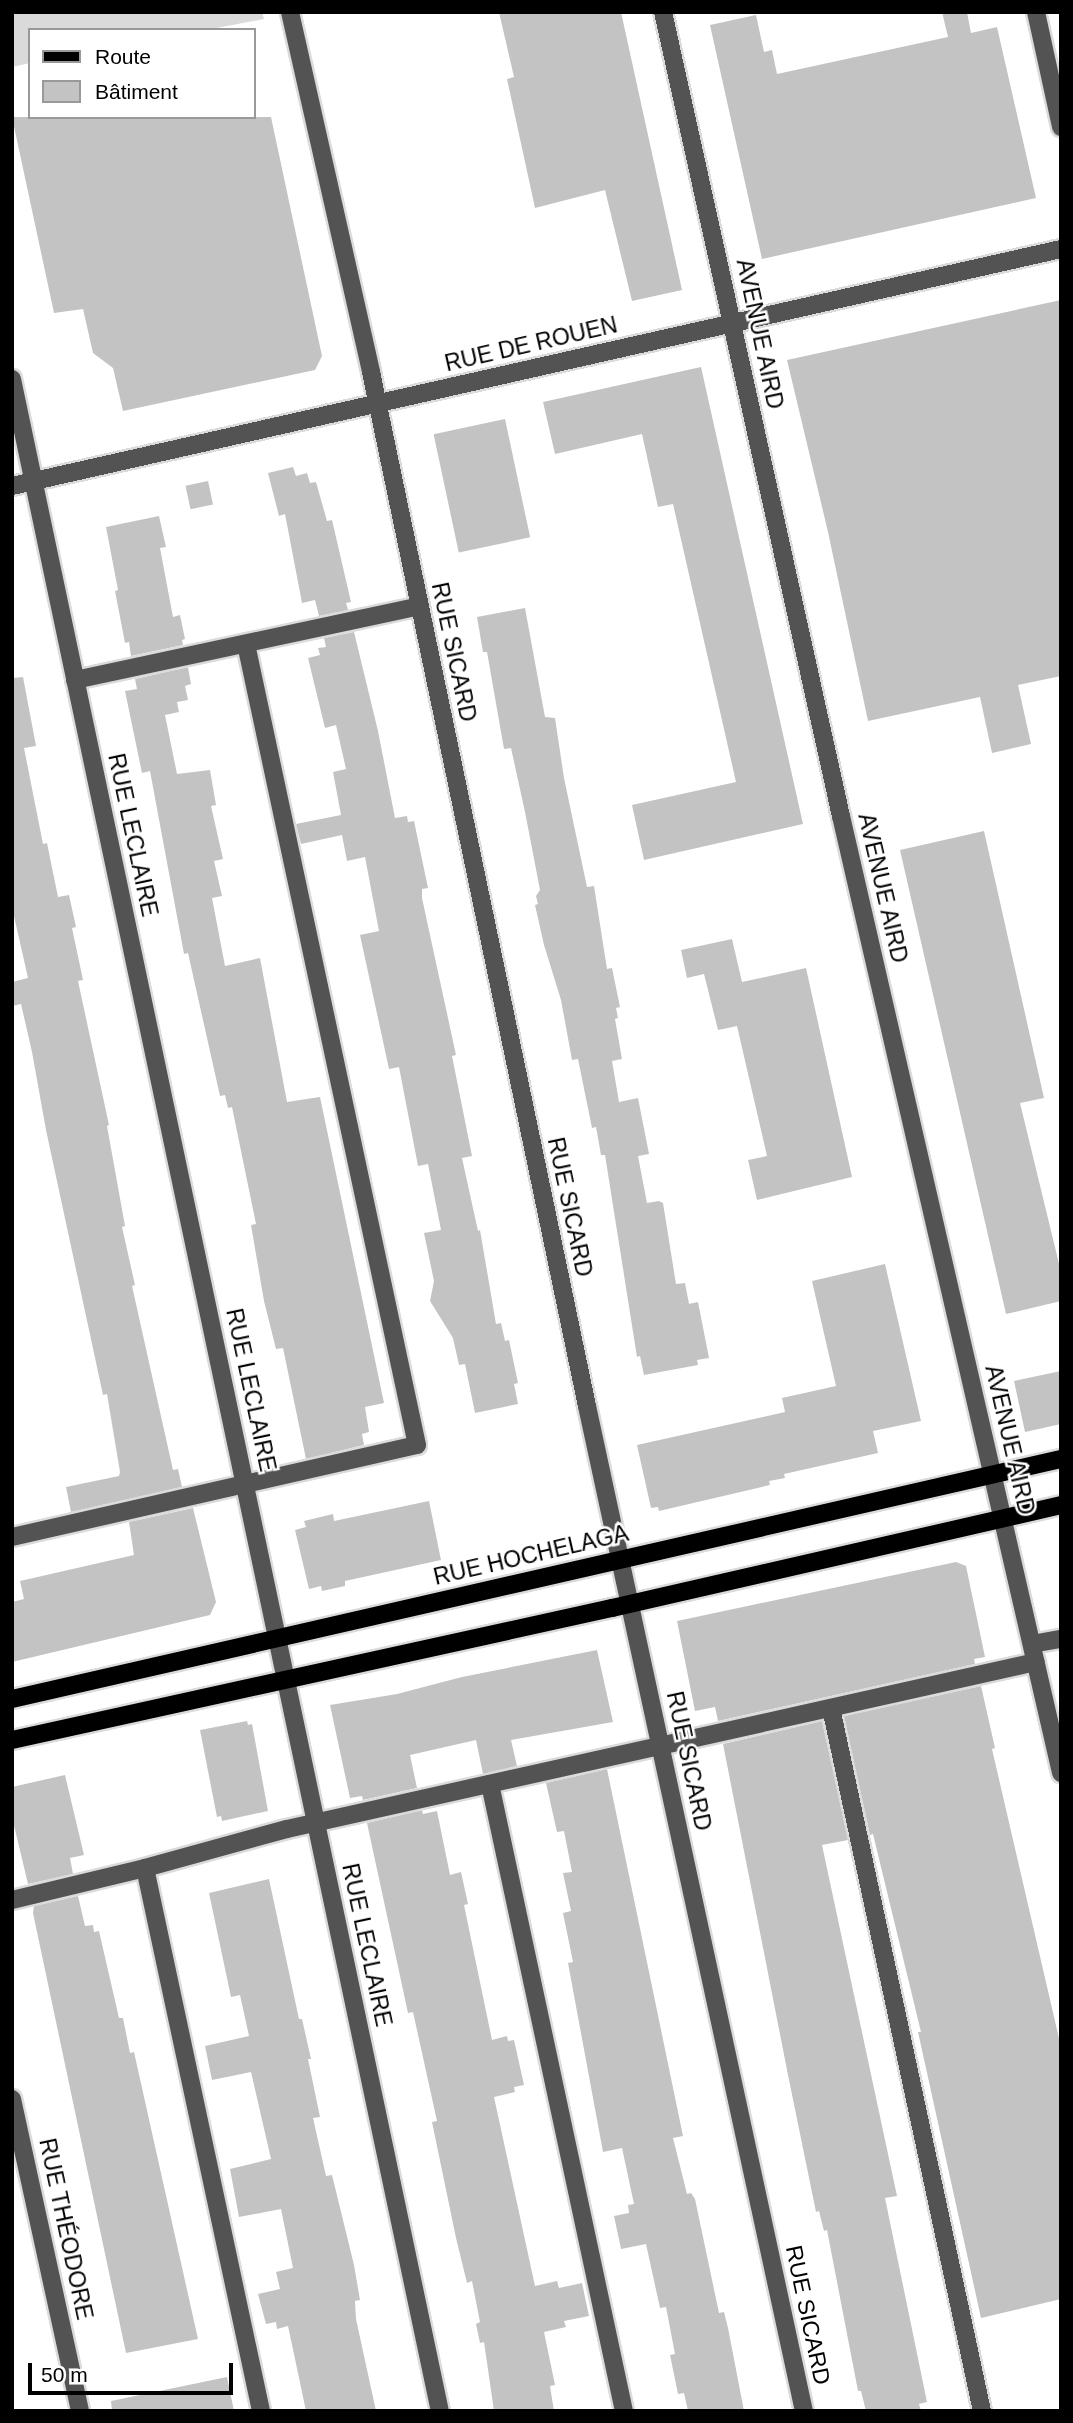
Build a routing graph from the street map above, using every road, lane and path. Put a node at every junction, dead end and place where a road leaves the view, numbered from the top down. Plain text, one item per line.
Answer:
1 (290, 12) edge
2 (663, 12) edge
3 (1036, 12) edge
4 (1061, 127) edge
5 (1061, 249) edge
6 (732, 323) junction
7 (12, 379) edge
8 (376, 404) junction
9 (34, 481) junction
10 (12, 486) edge
11 (419, 606) junction
12 (246, 644) junction
13 (75, 680) junction
14 (1061, 1458) edge
15 (992, 1472) junction
16 (246, 1484) junction
17 (1061, 1505) edge
18 (1002, 1518) junction
19 (12, 1537) edge
20 (622, 1559) junction
21 (632, 1604) junction
22 (279, 1639) junction
23 (1061, 1639) edge
24 (1034, 1653) junction
25 (287, 1679) junction
26 (12, 1699) edge
27 (831, 1708) junction
28 (12, 1740) edge
29 (662, 1747) junction
30 (1061, 1773) edge
31 (490, 1784) junction
32 (317, 1823) junction
33 (145, 1868) junction
34 (12, 1900) edge
35 (12, 2099) edge
36 (80, 2411) edge
37 (261, 2411) edge
38 (440, 2411) edge
39 (624, 2411) edge
40 (804, 2411) edge
41 (982, 2411) edge

1 - 8 street, RUE SICARD
2 - 6 street, AVENUE AIRD
3 - 4 street
5 - 6 street, RUE DE ROUEN
6 - 8 street, RUE DE ROUEN
6 - 15 street, AVENUE AIRD
7 - 9 street, RUE LECLAIRE
8 - 9 street, RUE DE ROUEN
8 - 11 street, RUE SICARD
9 - 10 street, RUE DE ROUEN
9 - 13 street, RUE LECLAIRE
11 - 12 street
11 - 20 street, RUE SICARD
12 - 13 street
12 - 16 street
13 - 16 street, RUE LECLAIRE
14 - 15 main road, RUE HOCHELAGA
15 - 18 street, AVENUE AIRD
15 - 20 main road, RUE HOCHELAGA
16 - 19 street
16 - 22 street, RUE LECLAIRE
17 - 18 main road
18 - 21 main road
18 - 24 street, AVENUE AIRD
20 - 21 street, RUE SICARD
20 - 22 main road, RUE HOCHELAGA
21 - 25 main road
21 - 29 street, RUE SICARD
22 - 25 street, RUE LECLAIRE
22 - 26 main road, RUE HOCHELAGA
23 - 24 street
24 - 27 street
24 - 30 street, AVENUE AIRD
25 - 28 main road
25 - 32 street, RUE LECLAIRE
27 - 29 street
27 - 41 street
29 - 31 street
29 - 40 street, RUE SICARD
31 - 32 street
31 - 39 street
32 - 33 street
32 - 38 street, RUE LECLAIRE
33 - 34 street
33 - 37 street
35 - 36 street, RUE THÉODORE

